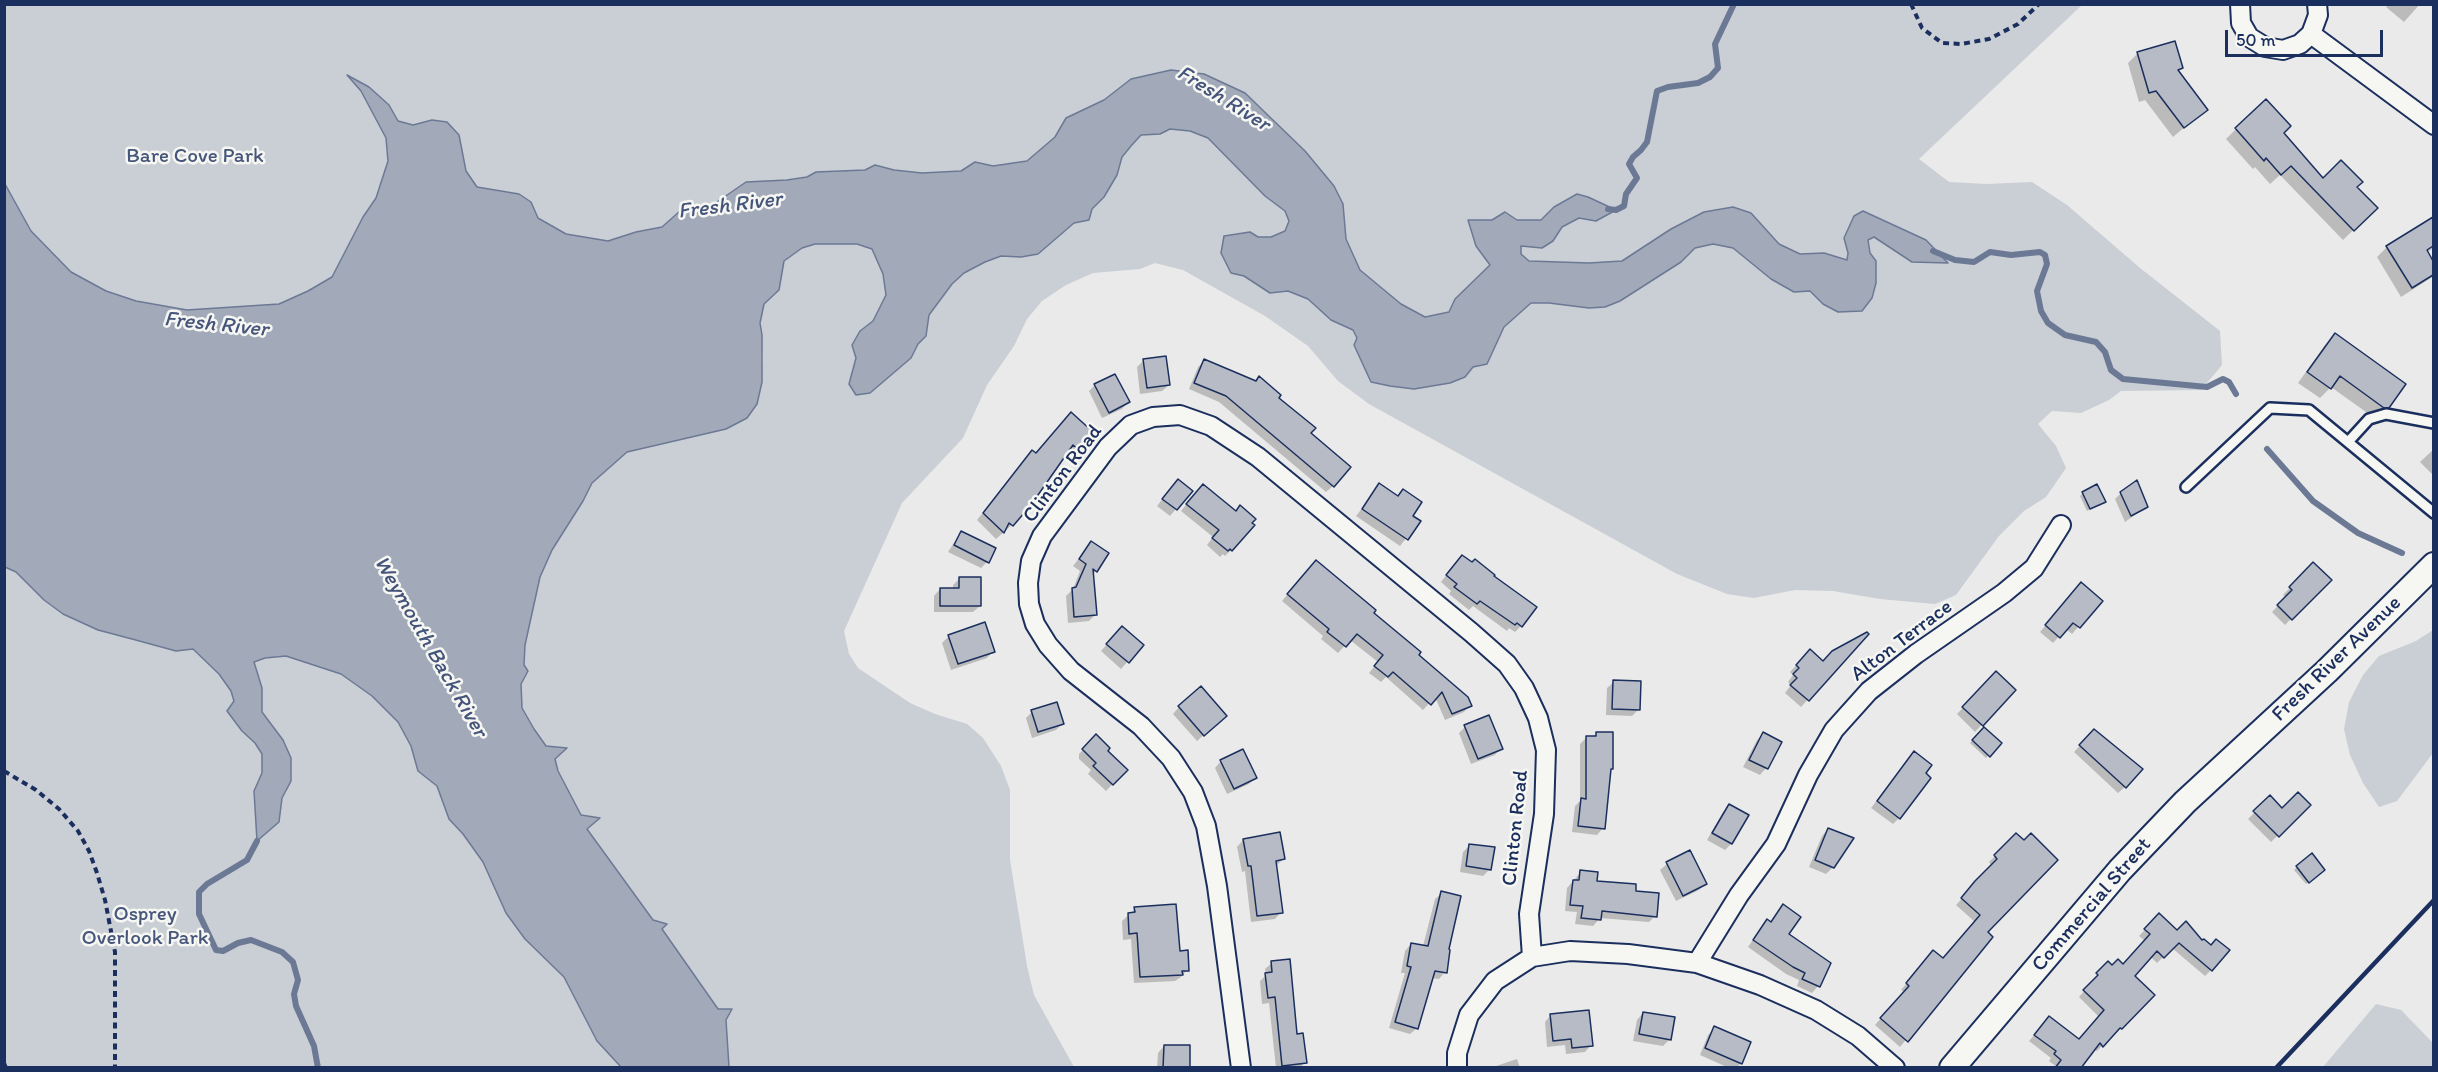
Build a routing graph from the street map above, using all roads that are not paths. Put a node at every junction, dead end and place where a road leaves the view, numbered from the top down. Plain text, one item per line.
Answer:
1 (2240, 4) edge
2 (2317, 4) edge
3 (2311, 34) junction
4 (2433, 125) edge
5 (2433, 423) edge
6 (2348, 442) junction
7 (2186, 487) dead end
8 (2433, 513) edge
9 (2061, 525) dead end
10 (2433, 565) edge
11 (2240, 751) joint
12 (1532, 957) junction
13 (1697, 963) junction
14 (1241, 1068) edge
15 (1457, 1068) edge
16 (1895, 1068) edge
17 (1952, 1068) edge

1 - 3 street
2 - 3 street
3 - 4 street
5 - 6 lane
6 - 7 lane
6 - 8 lane
9 - 13 street, Alton Terrace
10 - 11 main road, Fresh River Avenue
11 - 17 main road, Commercial Street
12 - 13 street
12 - 14 street, Clinton Road
12 - 15 street
13 - 16 street

